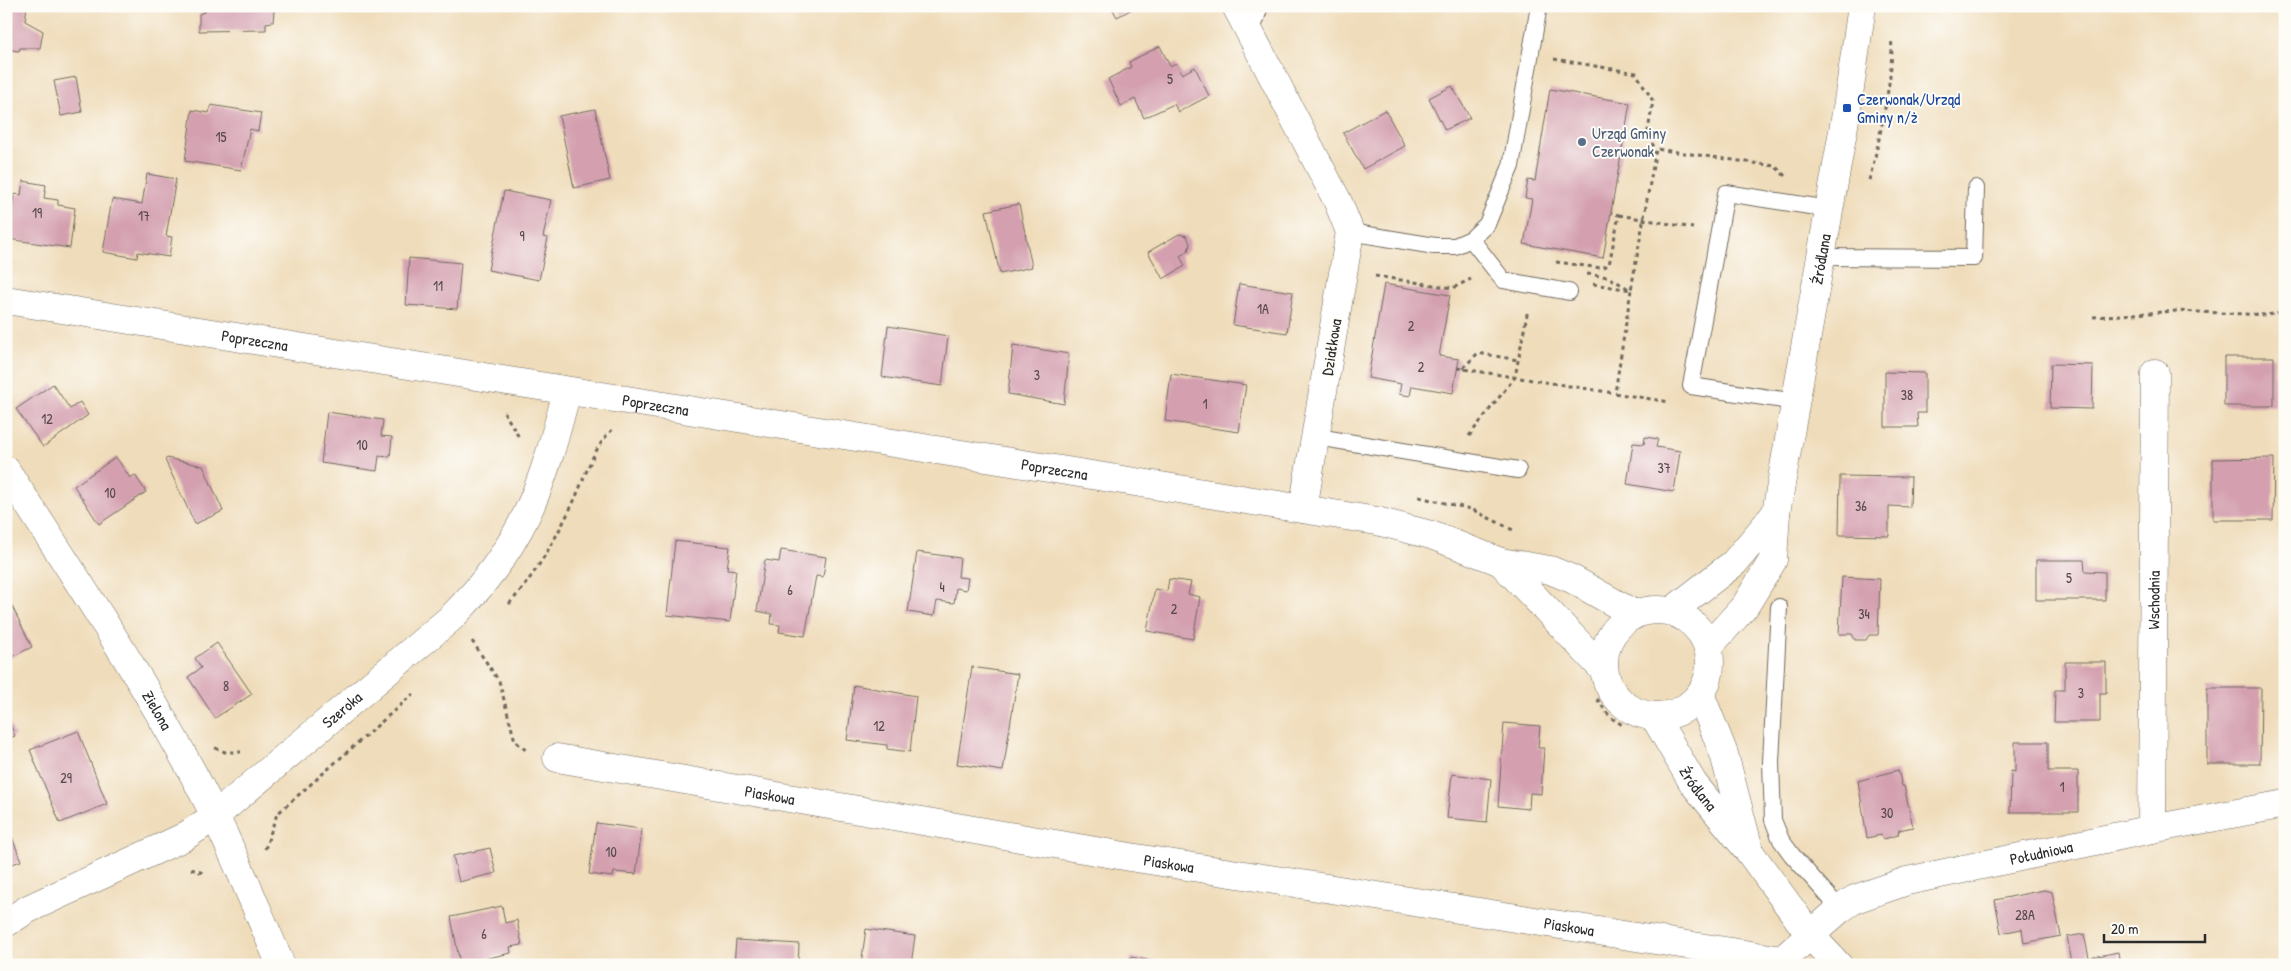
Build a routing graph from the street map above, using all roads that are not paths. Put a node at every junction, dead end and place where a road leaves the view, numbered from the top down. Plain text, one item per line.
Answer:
1 (1236, 6) edge
2 (1260, 6) edge
3 (1539, 6) edge
4 (1862, 6) edge
5 (1251, 34) junction
6 (1976, 188) dead end
7 (1829, 209) junction
8 (1350, 232) junction
9 (1471, 239) junction
10 (1821, 257) junction
11 (1569, 292) dead end
12 (6, 300) edge
13 (2155, 373) dead end
14 (568, 391) junction
15 (1796, 402) junction
16 (1317, 437) junction
17 (6, 470) edge
18 (1518, 470) dead end
19 (1303, 509) junction
20 (1776, 513) junction
21 (1501, 562) junction
22 (1779, 607) dead end
23 (1672, 611) junction
24 (1634, 614) junction
25 (1708, 647) junction
26 (1604, 669) junction
27 (1700, 694) junction
28 (1642, 723) junction
29 (557, 758) road end
30 (2285, 804) edge
31 (215, 816) junction
32 (2152, 829) junction
33 (1751, 854) junction
34 (1840, 909) junction
35 (6, 923) edge
36 (1810, 935) junction
37 (1782, 962) edge
38 (281, 965) edge
39 (1838, 965) edge

1 - 5 street
2 - 5 lane
3 - 9 lane
4 - 7 street, Źródlana
5 - 8 street
6 - 10 lane
7 - 10 street, Źródlana
7 - 15 lane
8 - 9 lane
8 - 16 street, Działkowa
9 - 11 lane
10 - 15 street, Źródlana
12 - 14 street, Poprzeczna
13 - 32 street, Wschodnia
14 - 19 street, Poprzeczna
14 - 31 street, Szeroka
15 - 20 street, Źródlana
16 - 18 lane
16 - 19 street, Działkowa
17 - 31 street, Zielona
19 - 21 street
20 - 23 street, Źródlana
20 - 25 street, Źródlana
21 - 24 street
21 - 26 street
22 - 34 lane
23 - 24 street
23 - 25 street
24 - 26 street
25 - 27 street
26 - 28 street
27 - 28 street
27 - 33 street, Źródlana
28 - 33 street, Źródlana
29 - 37 street, Piaskowa
30 - 32 street, Południowa
31 - 35 street, Szeroka
31 - 38 street, Zielona
32 - 34 street, Południowa
33 - 36 street, Źródlana
34 - 36 street, Południowa
36 - 37 street, Piaskowa
36 - 39 street, Źródlana

